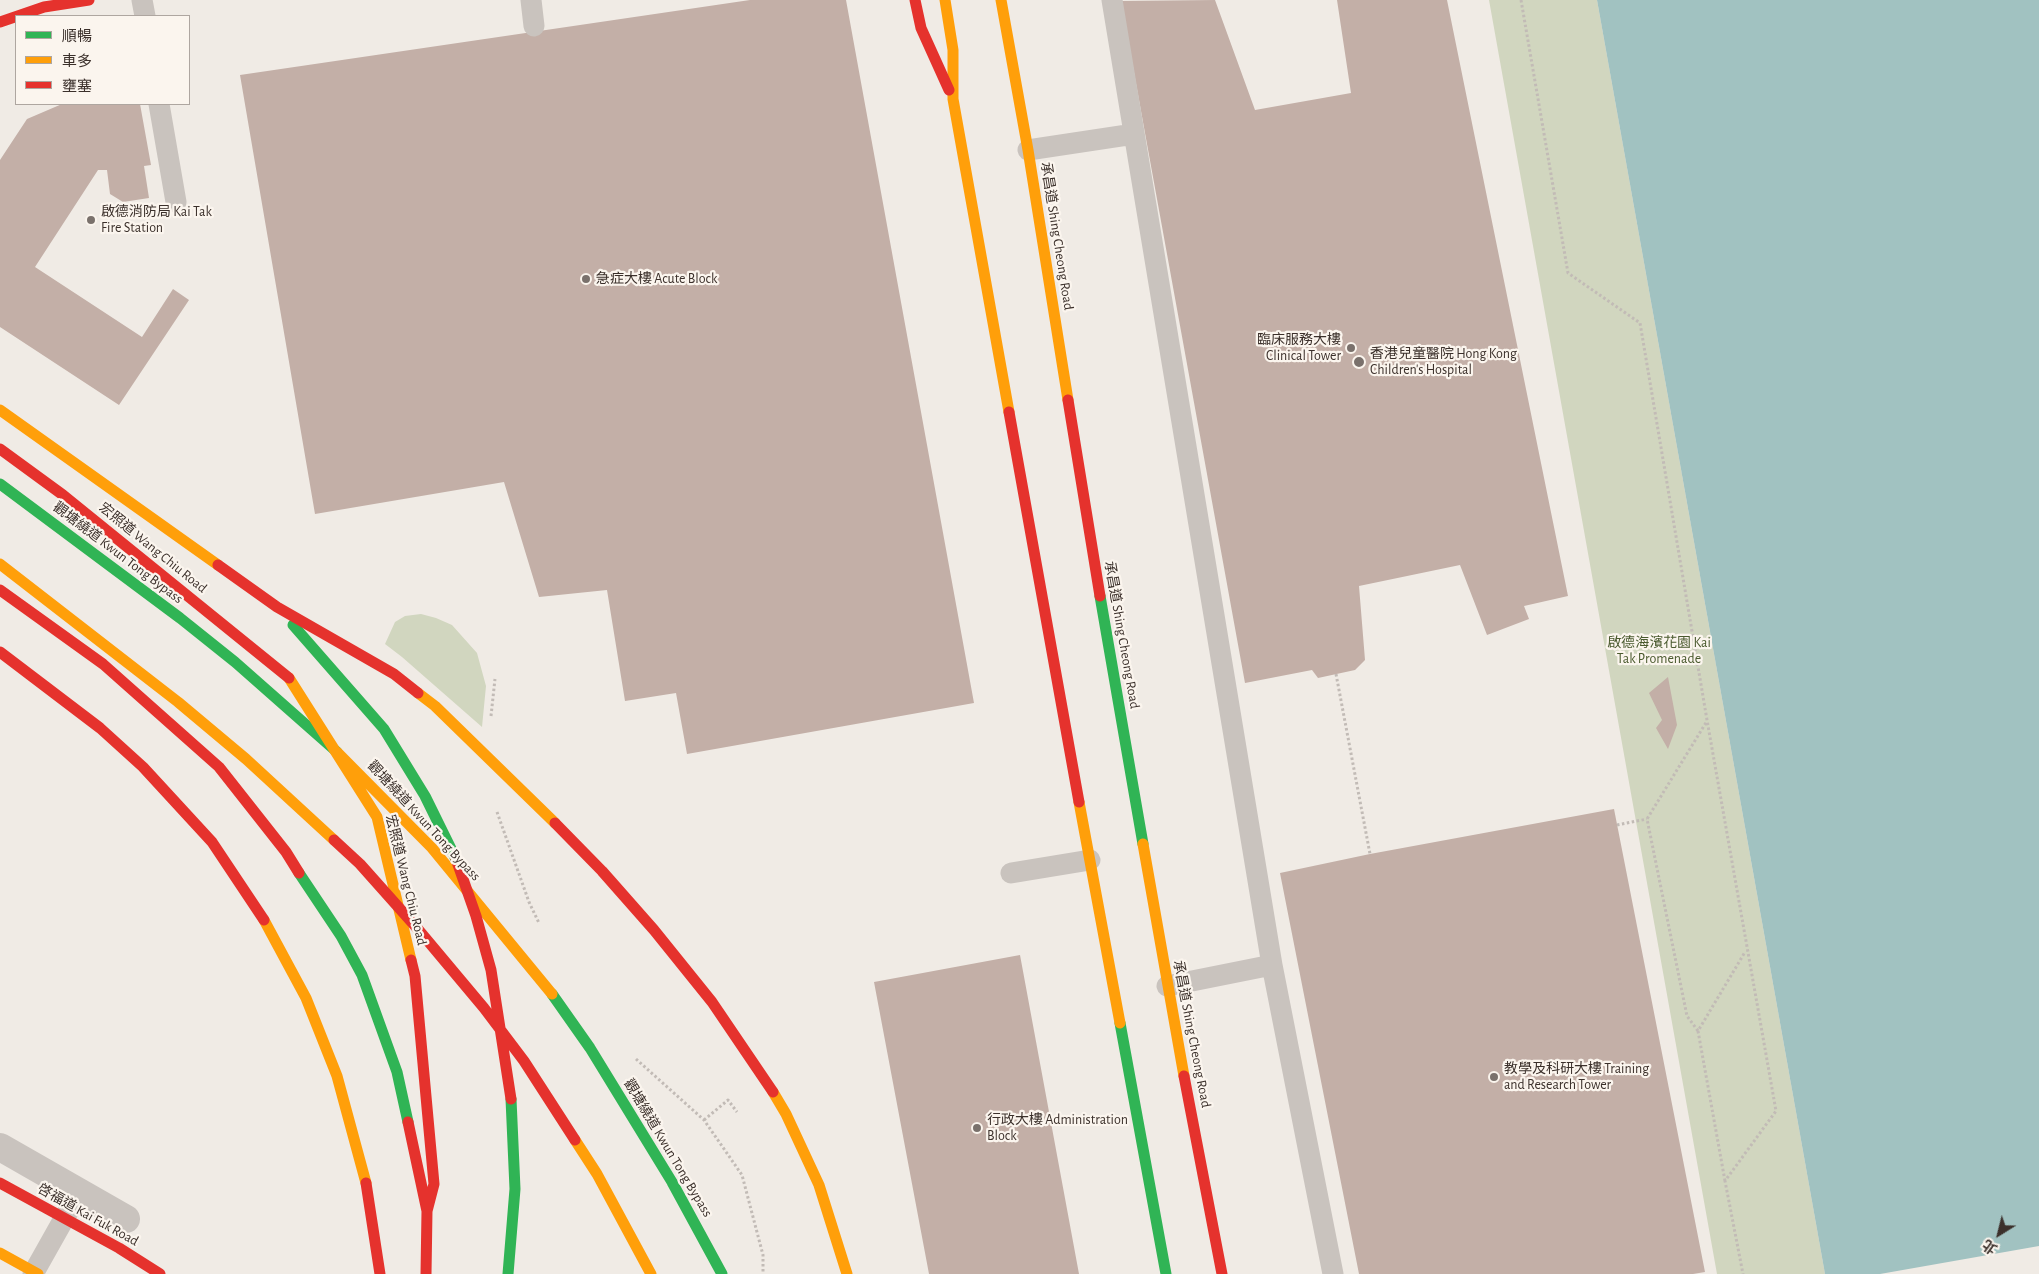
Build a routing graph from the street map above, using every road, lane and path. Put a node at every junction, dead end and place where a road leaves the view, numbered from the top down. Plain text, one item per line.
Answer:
1 (89, 0) edge
2 (142, 0) edge
3 (531, 0) edge
4 (915, 0) edge
5 (945, 0) edge
6 (1001, 0) edge
7 (1112, 0) edge
8 (1521, 0) edge
9 (17, 15) edge
10 (145, 15) edge
11 (15, 16) edge
12 (0, 22) edge
13 (534, 26) dead end
14 (952, 99) junction
15 (159, 105) edge
16 (1134, 134) junction
17 (1028, 150) junction
18 (176, 202) dead end
19 (0, 410) edge
20 (0, 448) edge
21 (0, 484) edge
22 (0, 564) edge
23 (0, 590) edge
24 (277, 607) junction
25 (0, 652) edge
26 (1336, 674) dead end
27 (494, 679) dead end
28 (1707, 720) junction
29 (490, 725) dead end
30 (495, 808) dead end
31 (1648, 819) junction
32 (1617, 824) dead end
33 (1370, 854) dead end
34 (1090, 860) junction
35 (1011, 873) dead end
36 (541, 927) dead end
37 (1745, 952) dead end
38 (1272, 965) junction
39 (1167, 986) junction
40 (1698, 1031) junction
41 (632, 1056) dead end
42 (737, 1112) dead end
43 (704, 1120) junction
44 (0, 1147) edge
45 (1725, 1181) junction
46 (0, 1183) edge
47 (79, 1192) junction
48 (427, 1211) junction
49 (126, 1219) dead end
50 (0, 1253) edge
51 (33, 1274) edge
52 (38, 1274) edge
53 (160, 1274) edge
54 (380, 1274) edge
55 (426, 1274) edge
56 (508, 1274) edge
57 (651, 1274) edge
58 (722, 1274) edge
59 (763, 1274) edge
60 (847, 1274) edge
61 (1166, 1274) edge
62 (1222, 1274) edge
63 (1333, 1274) edge
64 (1743, 1274) edge

1 - 9 main road
2 - 10 lane
3 - 13 lane
4 - 14 main road
5 - 14 main road
6 - 17 main road, 承昌道 Shing Cheong Road
7 - 16 lane
8 - 28 path
11 - 12 main road
14 - 34 main road
15 - 18 lane
16 - 17 lane
16 - 38 lane
17 - 39 main road, 承昌道 Shing Cheong Road
19 - 24 main road
20 - 48 main road, 宏照道 Wang Chiu Road
21 - 58 main road, 觀塘繞道 Kwun Tong Bypass
22 - 57 main road
23 - 48 main road, 宏照道 Wang Chiu Road
24 - 56 main road
24 - 60 main road
25 - 54 main road
26 - 33 path
27 - 29 path
28 - 31 path
28 - 45 path
30 - 36 path
31 - 32 path
31 - 40 path
34 - 35 lane
34 - 61 main road
37 - 40 path
38 - 39 lane
38 - 63 lane
39 - 62 main road, 承昌道 Shing Cheong Road
40 - 45 path
41 - 43 path
42 - 43 path
43 - 59 path
44 - 47 street
45 - 64 path
46 - 53 main road, 啓福道 Kai Fuk Road
47 - 49 street
47 - 51 lane
48 - 55 main road, 宏照道 Wang Chiu Road
50 - 52 main road

